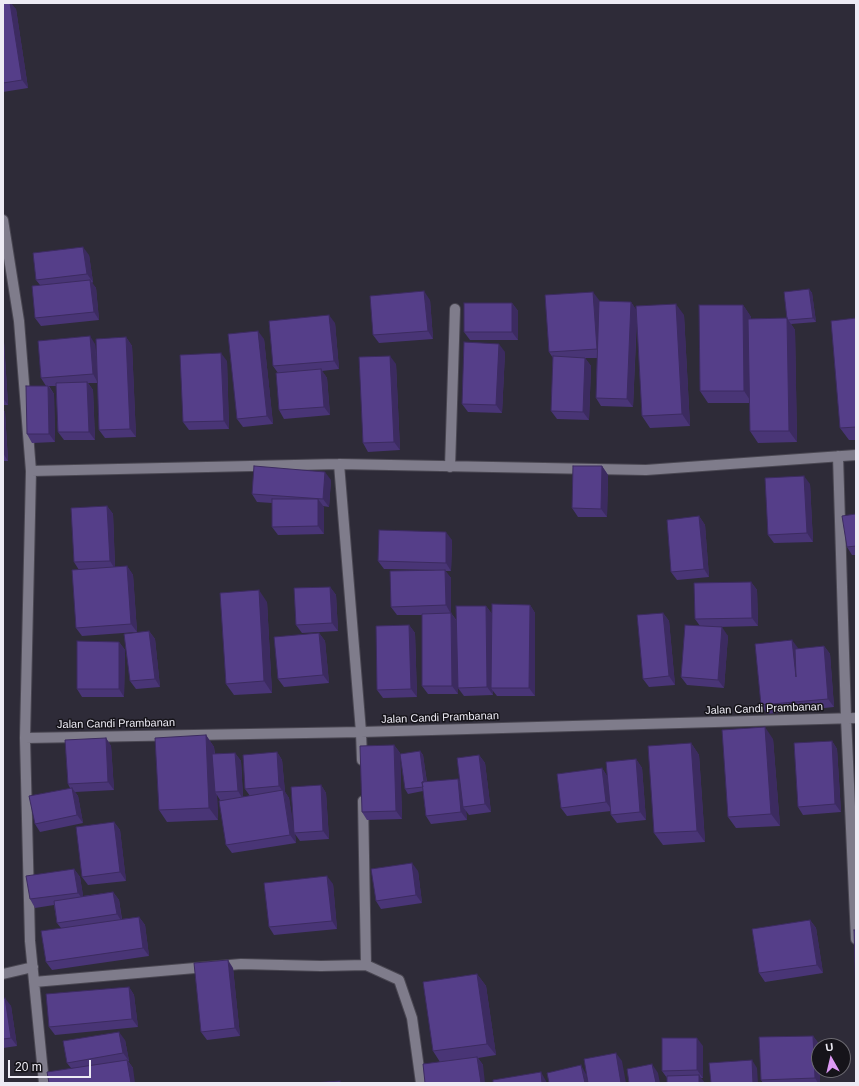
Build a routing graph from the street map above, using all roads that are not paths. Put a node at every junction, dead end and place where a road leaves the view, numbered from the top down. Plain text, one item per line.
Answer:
1 (3, 220) edge
2 (455, 309) dead end
3 (856, 455) edge
4 (838, 456) junction
5 (339, 464) junction
6 (450, 467) junction
7 (31, 471) junction
8 (851, 718) edge
9 (362, 732) junction
10 (25, 738) junction
11 (362, 771) edge
12 (363, 794) edge
13 (856, 939) edge
14 (366, 965) junction
15 (33, 967) junction
16 (3, 974) edge
17 (34, 982) junction
18 (44, 1083) edge
19 (421, 1083) edge

1 - 7 street
2 - 6 street
3 - 4 street
4 - 6 street
4 - 8 street
5 - 6 street
5 - 7 street
5 - 9 street
7 - 10 street
8 - 9 street, Jalan Candi Prambanan
8 - 13 street
9 - 10 street, Jalan Candi Prambanan
9 - 11 street
10 - 15 street
12 - 14 street
14 - 17 street
14 - 19 street
15 - 16 street
15 - 17 street
17 - 18 street

